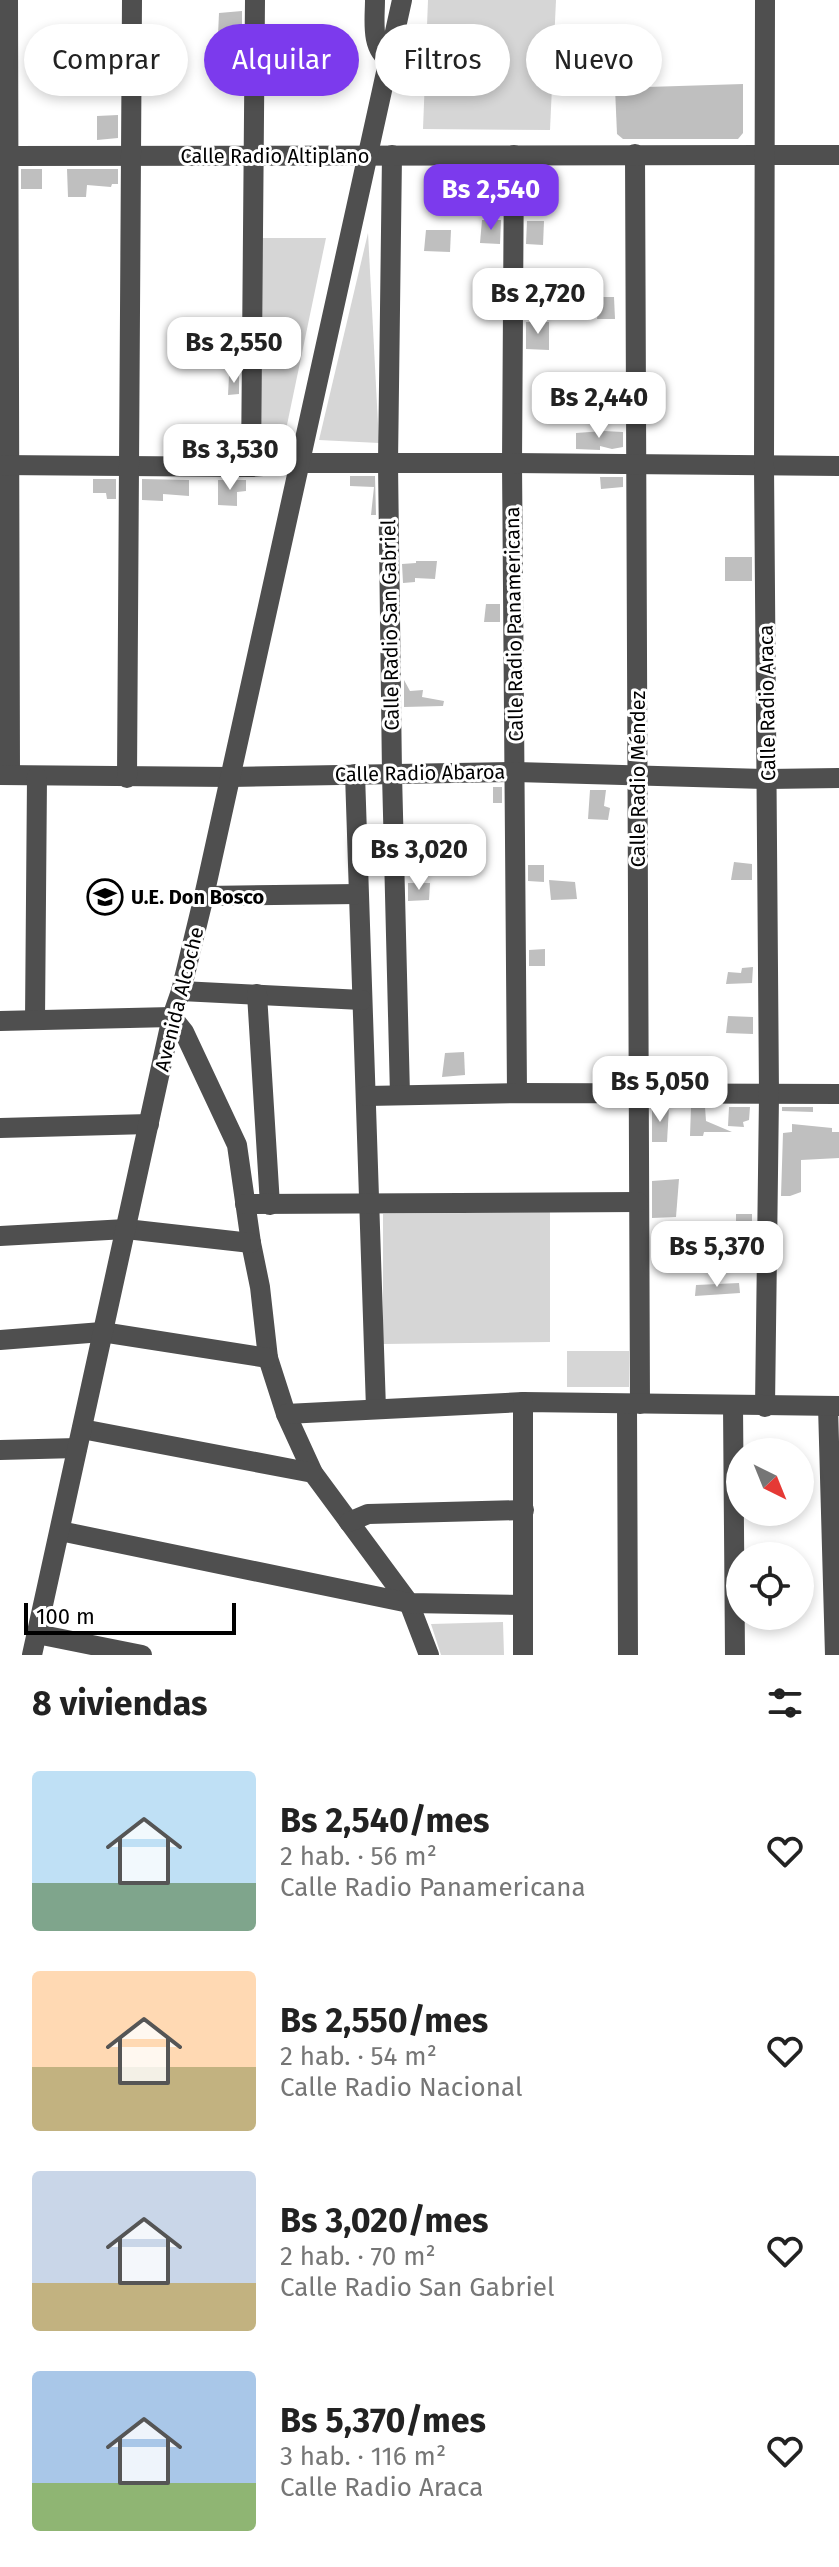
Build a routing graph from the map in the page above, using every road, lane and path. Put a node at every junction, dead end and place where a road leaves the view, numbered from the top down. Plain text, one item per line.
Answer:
1 (8, 0) edge
2 (132, 0) edge
3 (255, 0) edge
4 (375, 0) edge
5 (402, 0) edge
6 (765, 0) edge
7 (375, 24) edge
8 (397, 24) edge
9 (382, 96) edge
10 (635, 154) junction
11 (766, 154) junction
12 (255, 155) junction
13 (392, 155) junction
14 (514, 155) junction
15 (839, 155) edge
16 (4, 156) edge
17 (368, 156) junction
18 (131, 157) junction
19 (300, 463) junction
20 (388, 463) junction
21 (512, 463) junction
22 (637, 464) junction
23 (4, 465) edge
24 (130, 465) junction
25 (764, 466) junction
26 (839, 466) edge
27 (251, 467) junction
28 (516, 772) junction
29 (355, 774) junction
30 (392, 774) junction
31 (638, 774) junction
32 (5, 775) edge
33 (37, 777) junction
34 (230, 777) junction
35 (127, 778) junction
36 (839, 778) edge
37 (768, 779) junction
38 (358, 894) junction
39 (204, 896) junction
40 (181, 991) junction
41 (257, 994) junction
42 (362, 1000) junction
43 (172, 1017) junction
44 (35, 1020) junction
45 (0, 1021) edge
46 (517, 1093) junction
47 (638, 1093) junction
48 (839, 1094) edge
49 (400, 1095) junction
50 (769, 1095) junction
51 (367, 1096) junction
52 (149, 1124) junction
53 (0, 1128) edge
54 (638, 1202) junction
55 (245, 1204) junction
56 (368, 1204) junction
57 (270, 1205) junction
58 (126, 1229) junction
59 (0, 1236) edge
60 (251, 1243) junction
61 (102, 1332) junction
62 (0, 1340) edge
63 (268, 1358) junction
64 (523, 1402) junction
65 (634, 1404) junction
66 (733, 1405) junction
67 (834, 1406) edge
68 (765, 1407) junction
69 (376, 1409) junction
70 (286, 1414) junction
71 (80, 1439) junction
72 (0, 1450) edge
73 (313, 1473) junction
74 (524, 1510) junction
75 (349, 1522) junction
76 (60, 1531) junction
77 (409, 1603) junction
78 (523, 1605) junction
79 (37, 1634) junction
80 (32, 1655) edge
81 (142, 1655) edge
82 (429, 1655) edge
83 (523, 1655) edge
84 (628, 1655) edge
85 (735, 1655) edge
86 (835, 1655) edge

1 - 16 street
2 - 18 street
3 - 12 street
4 - 7 street
5 - 8 street
6 - 11 street, Calle Radio Araca
9 - 17 street
10 - 11 street, Calle Radio Altiplano
10 - 14 street, Calle Radio Altiplano
10 - 22 street, Calle Radio Méndez
11 - 15 street, Calle Radio Altiplano
11 - 25 street, Calle Radio Araca
12 - 17 street, Calle Radio Altiplano
12 - 18 street, Calle Radio Altiplano
12 - 27 street
13 - 14 street, Calle Radio Altiplano
13 - 17 street, Calle Radio Altiplano
13 - 20 street, Calle Radio San Gabriel
14 - 21 street, Calle Radio Panamericana
16 - 18 street, Calle Radio Altiplano
16 - 23 street
17 - 19 street, Avenida Alcoche
18 - 24 street
19 - 20 street
19 - 27 street
19 - 34 street, Avenida Alcoche
20 - 21 street
20 - 30 street, Calle Radio San Gabriel
21 - 22 street
21 - 28 street, Calle Radio Panamericana
22 - 25 street
22 - 31 street, Calle Radio Méndez
23 - 24 street
23 - 32 street
24 - 27 street
24 - 35 street
25 - 26 street
25 - 37 street, Calle Radio Araca
28 - 30 street, Calle Radio Abaroa
28 - 31 street, Calle Radio Abaroa
28 - 46 street, Calle Radio Panamericana
29 - 30 street, Calle Radio Abaroa
29 - 34 street, Calle Radio Abaroa
29 - 38 street
30 - 49 street, Calle Radio San Gabriel
31 - 37 street, Calle Radio Abaroa
31 - 47 street, Calle Radio Méndez
32 - 33 street, Calle Radio Abaroa
33 - 35 street, Calle Radio Abaroa
33 - 44 street
34 - 35 street, Calle Radio Abaroa
34 - 39 street, Avenida Alcoche
36 - 37 street, Calle Radio Abaroa
37 - 50 street, Calle Radio Araca
38 - 39 street
38 - 42 street
39 - 40 street, Avenida Alcoche
40 - 41 street
40 - 43 street, Avenida Alcoche
41 - 42 street
41 - 57 street
42 - 51 street
43 - 44 street
43 - 52 street, Avenida Alcoche
43 - 55 street
44 - 45 street
46 - 47 street
46 - 49 street
47 - 50 street
47 - 54 street, Calle Radio Méndez
48 - 50 street
49 - 51 street
50 - 68 street, Calle Radio Araca
51 - 56 street
52 - 53 street
52 - 58 street, Avenida Alcoche
54 - 56 street
54 - 65 street, Calle Radio Méndez
55 - 57 street
55 - 60 street
56 - 57 street
56 - 69 street
58 - 59 street
58 - 60 street
58 - 61 street, Avenida Alcoche
60 - 63 street
61 - 62 street
61 - 63 street
61 - 71 street, Avenida Alcoche
63 - 70 street
64 - 65 street
64 - 69 street
64 - 74 street
65 - 66 street
65 - 84 street, Calle Radio Méndez
66 - 68 street
66 - 85 street
67 - 68 street
67 - 86 street
69 - 70 street
70 - 73 street
71 - 72 street
71 - 73 street
71 - 76 street, Avenida Alcoche
73 - 75 street
74 - 75 street
74 - 78 street
75 - 77 street
76 - 77 street
76 - 79 street, Avenida Alcoche
77 - 78 street
77 - 82 street
78 - 83 street
79 - 80 street, Avenida Alcoche
79 - 81 street

